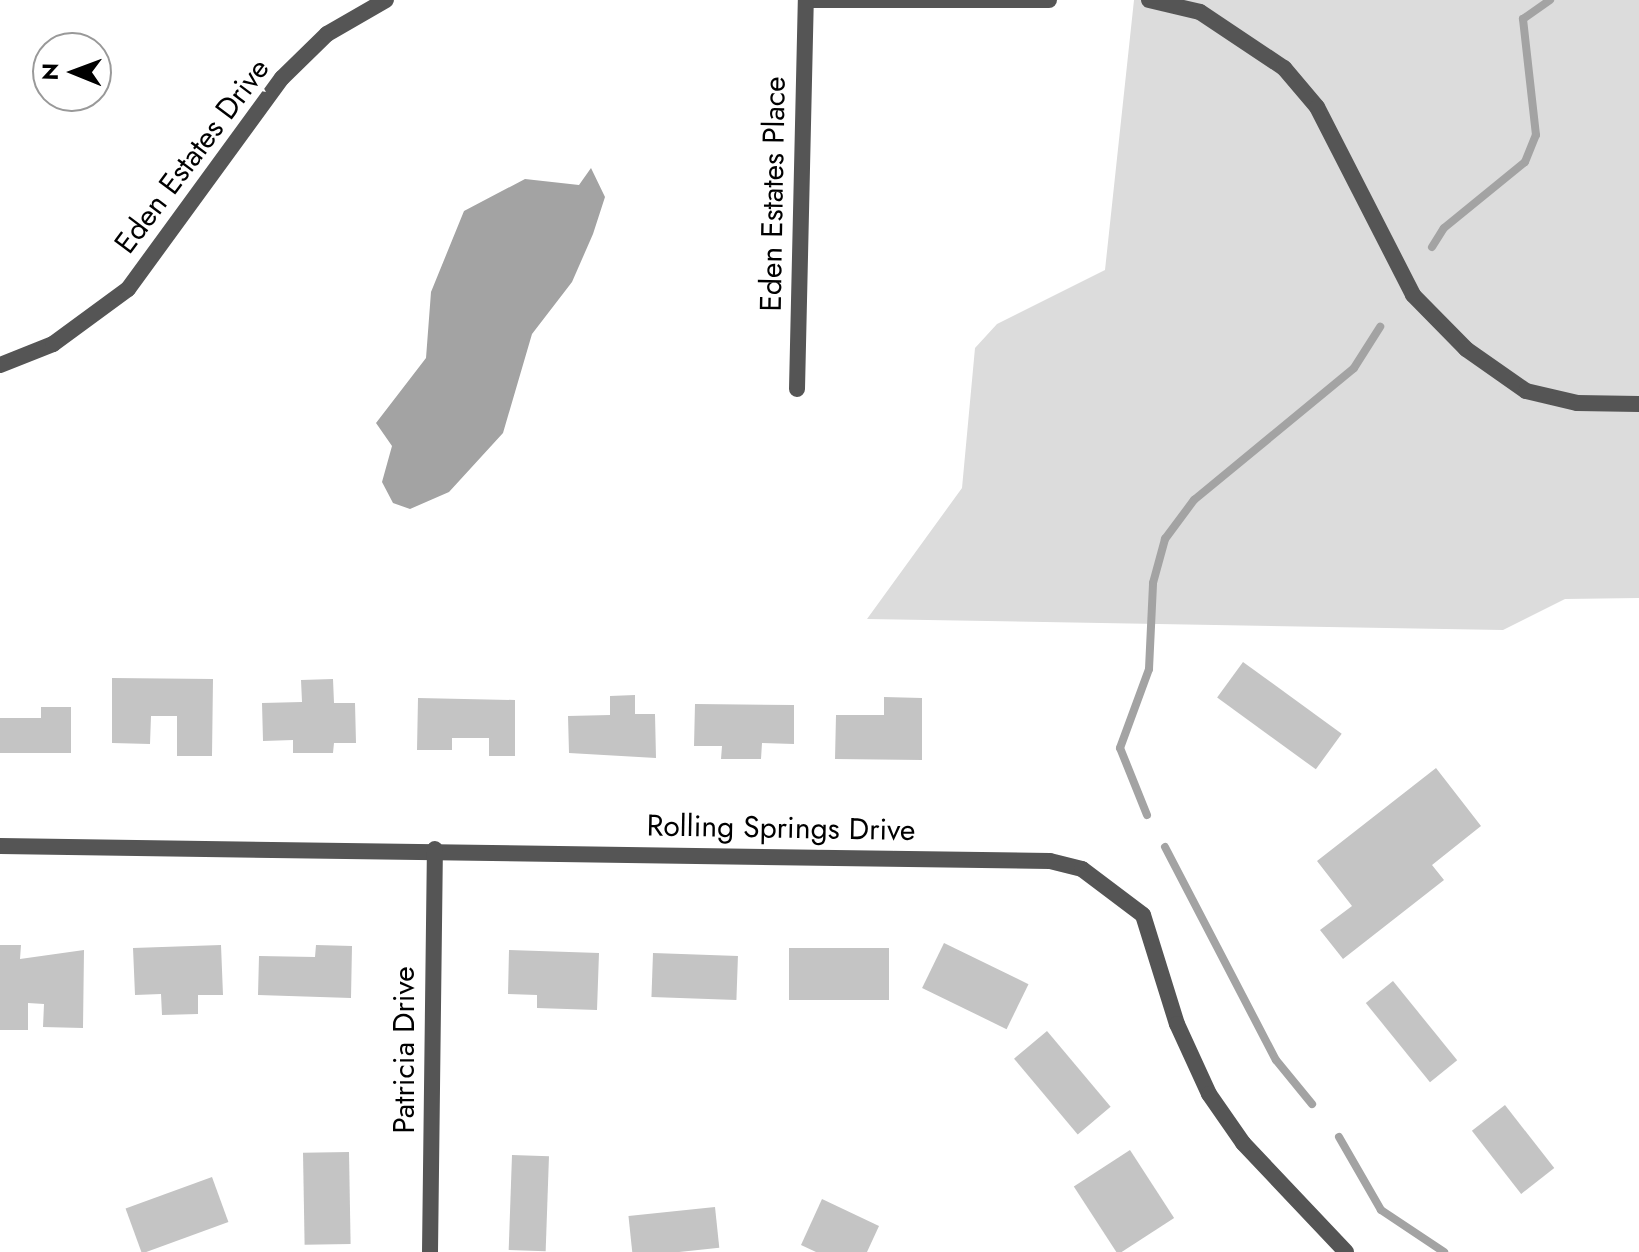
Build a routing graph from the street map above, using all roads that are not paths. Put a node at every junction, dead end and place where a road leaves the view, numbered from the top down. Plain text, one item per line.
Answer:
1 (386, 0) edge
2 (806, 0) edge
3 (813, 0) edge
4 (1049, 0) edge
5 (1149, 0) edge
6 (0, 365) edge
7 (797, 389) dead end
8 (1639, 404) edge
9 (0, 846) edge
10 (435, 849) junction
11 (430, 1252) edge
12 (1346, 1252) edge

1 - 6 street, Eden Estates Drive
2 - 7 street, Eden Estates Place
3 - 4 street
5 - 8 street
9 - 10 street, Rolling Springs Drive
10 - 11 street, Patricia Drive
10 - 12 street, Rolling Springs Drive

